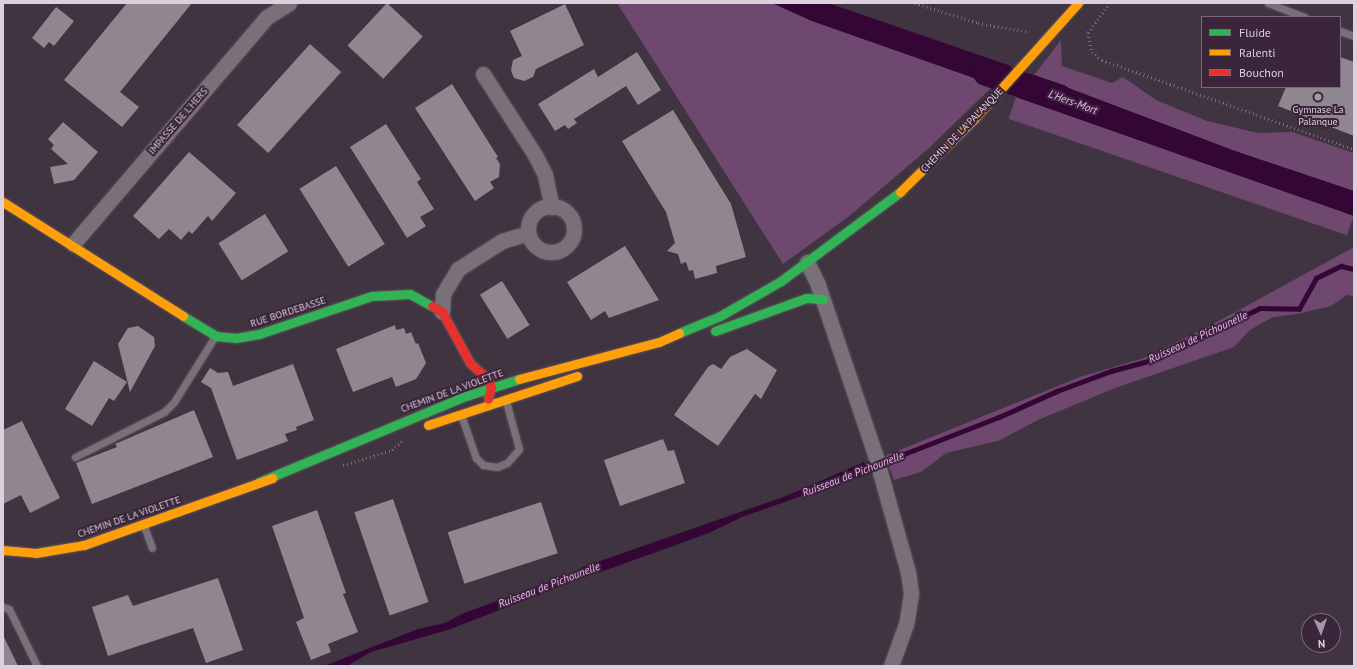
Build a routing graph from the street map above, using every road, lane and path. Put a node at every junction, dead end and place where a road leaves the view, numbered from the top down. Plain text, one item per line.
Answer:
1 (289, 3) edge
2 (915, 3) edge
3 (1110, 3) edge
4 (1268, 3) edge
5 (1075, 5) edge
6 (1301, 16) edge
7 (1341, 31) edge
8 (1354, 36) edge
9 (1046, 39) junction
10 (483, 74) dead end
11 (1354, 149) edge
12 (3, 202) edge
13 (552, 207) junction
14 (528, 233) junction
15 (73, 244) junction
16 (807, 262) junction
17 (781, 281) joint
18 (823, 299) junction
19 (442, 312) junction
20 (703, 335) dead end
21 (216, 336) junction
22 (660, 342) junction
23 (674, 346) dead end
24 (460, 348) junction
25 (644, 354) junction
26 (608, 366) dead end
27 (464, 370) dead end
28 (586, 373) dead end
29 (501, 385) junction
30 (492, 388) junction
31 (466, 391) junction
32 (456, 400) junction
33 (506, 400) junction
34 (483, 407) junction
35 (461, 414) junction
36 (420, 427) dead end
37 (398, 435) dead end
38 (75, 457) dead end
39 (259, 482) junction
40 (143, 524) junction
41 (152, 548) dead end
42 (3, 550) edge
43 (3, 607) edge
44 (37, 666) edge
45 (891, 666) edge

1 - 15 street, IMPASSE DE L'HERS
2 - 9 path
3 - 11 path
4 - 6 lane
5 - 9 street, CHEMIN DE LA PALANQUE
7 - 8 lane
9 - 16 street, CHEMIN DE LA PALANQUE
10 - 13 street
12 - 15 street, RUE BORDEBASSE
13 - 14 street
13 - 14 street
14 - 19 street
15 - 21 street, RUE BORDEBASSE
16 - 17 street, CHEMIN DE LA PALANQUE
16 - 18 street
17 - 22 street, CHEMIN DE LA VIOLETTE
18 - 20 street
18 - 45 street
19 - 21 street, RUE BORDEBASSE
19 - 24 street
21 - 38 lane
22 - 25 street, CHEMIN DE LA VIOLETTE
22 - 29 street, CHEMIN DE LA VIOLETTE
23 - 25 street, CHEMIN DE LA VIOLETTE
24 - 27 street
24 - 30 street
25 - 26 street, CHEMIN DE LA VIOLETTE
28 - 33 street
29 - 30 street, CHEMIN DE LA VIOLETTE
29 - 33 lane
30 - 31 street, CHEMIN DE LA VIOLETTE
30 - 34 street
31 - 32 street, CHEMIN DE LA VIOLETTE
31 - 34 street
32 - 35 lane
32 - 39 street, CHEMIN DE LA VIOLETTE
33 - 34 street
33 - 35 lane
34 - 35 street
35 - 36 street
37 - 39 street, CHEMIN DE LA VIOLETTE
39 - 40 street, CHEMIN DE LA VIOLETTE
40 - 41 lane
40 - 42 street, CHEMIN DE LA VIOLETTE
43 - 44 lane

